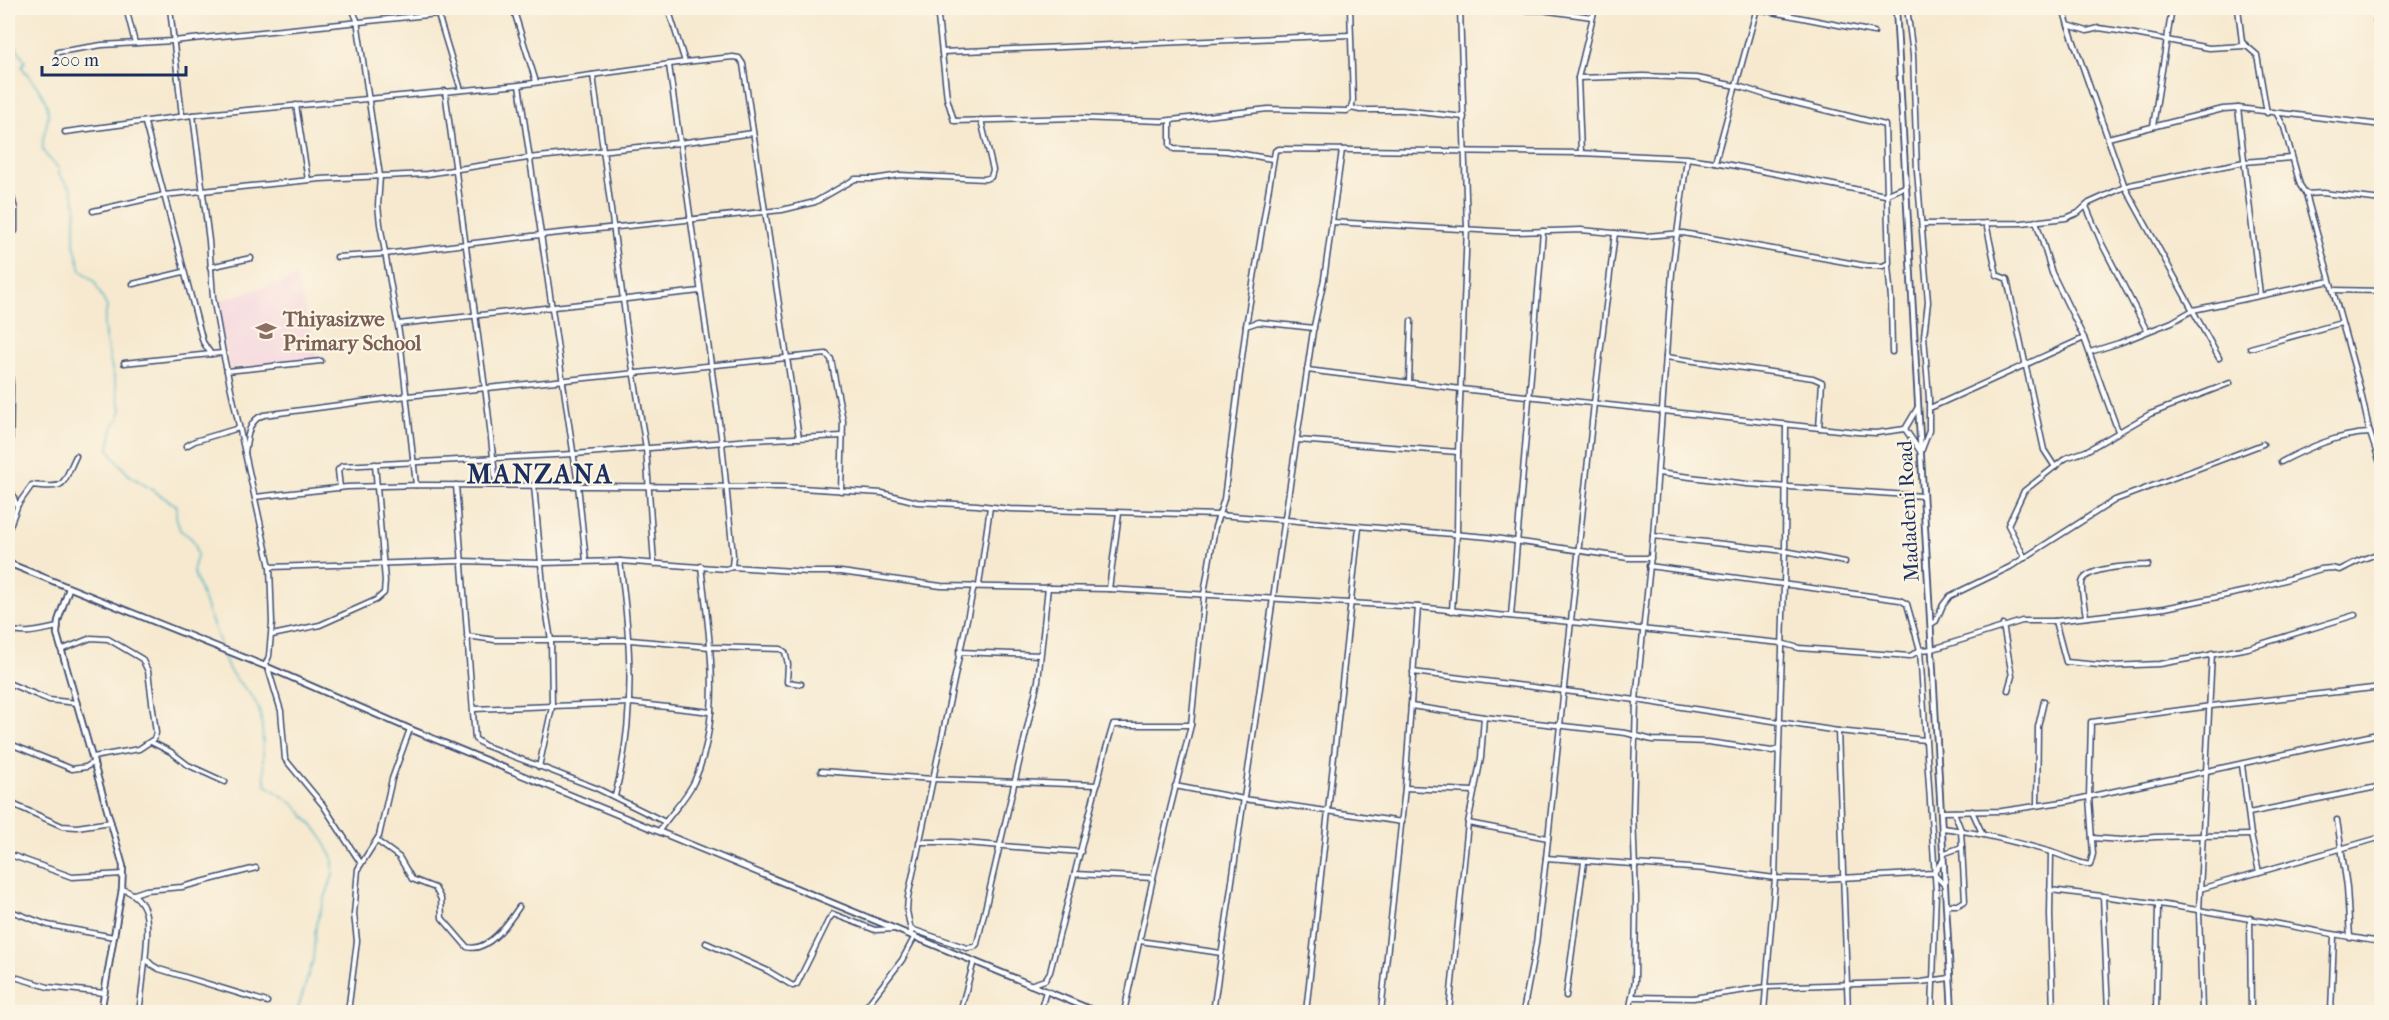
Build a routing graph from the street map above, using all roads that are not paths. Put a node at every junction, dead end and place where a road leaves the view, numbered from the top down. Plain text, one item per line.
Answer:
1 (126, 8) edge
2 (170, 8) edge
3 (352, 8) edge
4 (496, 8) edge
5 (513, 8) edge
6 (668, 8) edge
7 (937, 8) edge
8 (1350, 8) edge
9 (1594, 8) edge
10 (1755, 8) edge
11 (1896, 8) edge
12 (1907, 8) edge
13 (2064, 8) edge
14 (2172, 8) edge
15 (2238, 8) edge
16 (1460, 9) edge
17 (437, 10) edge
18 (1592, 17) junction
19 (357, 20) junction
20 (2068, 25) junction
21 (1874, 32) dead end
22 (1350, 35) junction
23 (173, 40) junction
24 (2165, 41) junction
25 (135, 43) junction
26 (2245, 46) junction
27 (58, 52) dead end
28 (942, 52) junction
29 (685, 62) junction
30 (669, 65) junction
31 (592, 75) junction
32 (1578, 78) junction
33 (536, 82) junction
34 (519, 85) junction
35 (1735, 86) junction
36 (461, 90) junction
37 (445, 92) junction
38 (369, 99) junction
39 (296, 105) junction
40 (1351, 108) junction
41 (2238, 108) junction
42 (2267, 113) junction
43 (2277, 114) junction
44 (193, 115) junction
45 (182, 117) junction
46 (1464, 117) junction
47 (981, 120) junction
48 (1170, 120) junction
49 (145, 123) junction
50 (2382, 125) edge
51 (2153, 126) junction
52 (65, 132) dead end
53 (753, 133) junction
54 (2108, 138) junction
55 (679, 143) junction
56 (604, 150) junction
57 (1342, 150) junction
58 (1465, 151) junction
59 (1581, 153) junction
60 (528, 158) junction
61 (1687, 158) junction
62 (2291, 158) junction
63 (1272, 159) junction
64 (1715, 162) junction
65 (2244, 162) junction
66 (455, 170) junction
67 (380, 176) junction
68 (308, 180) junction
69 (9, 186) dead end
70 (1907, 186) junction
71 (2125, 187) junction
72 (203, 190) junction
73 (2306, 194) junction
74 (164, 195) junction
75 (1888, 195) junction
76 (2382, 201) edge
77 (2085, 205) junction
78 (93, 211) dead end
79 (764, 212) junction
80 (690, 220) junction
81 (2036, 221) junction
82 (1332, 222) junction
83 (1986, 223) junction
84 (1922, 224) junction
85 (614, 228) junction
86 (1467, 228) junction
87 (1543, 231) junction
88 (8, 232) edge
89 (1615, 233) junction
90 (1676, 233) junction
91 (540, 235) junction
92 (465, 244) junction
93 (385, 254) junction
94 (337, 257) dead end
95 (251, 258) dead end
96 (1888, 265) junction
97 (210, 267) junction
98 (183, 272) junction
99 (2330, 281) junction
100 (134, 284) dead end
101 (2333, 290) junction
102 (700, 291) junction
103 (2382, 291) edge
104 (2260, 295) junction
105 (624, 299) junction
106 (552, 308) junction
107 (2193, 310) junction
108 (475, 315) junction
109 (1411, 321) dead end
110 (2341, 323) junction
111 (398, 324) junction
112 (1246, 326) junction
113 (1314, 328) junction
114 (2147, 331) junction
115 (2084, 338) junction
116 (2250, 348) dead end
117 (1892, 352) dead end
118 (2090, 352) junction
119 (223, 353) junction
120 (211, 354) junction
121 (1666, 357) junction
122 (2219, 358) dead end
123 (786, 359) junction
124 (321, 361) dead end
125 (124, 363) dead end
126 (2027, 364) junction
127 (710, 366) junction
128 (1307, 370) junction
129 (8, 371) edge
130 (227, 371) junction
131 (634, 374) junction
132 (563, 381) junction
133 (1409, 382) junction
134 (2230, 383) dead end
135 (485, 389) junction
136 (1461, 389) junction
137 (1530, 395) junction
138 (407, 396) junction
139 (1594, 403) junction
140 (1918, 407) junction
141 (1930, 408) junction
142 (1663, 410) junction
143 (1786, 424) junction
144 (239, 428) junction
145 (1819, 428) junction
146 (1905, 429) junction
147 (2118, 431) junction
148 (2370, 433) junction
149 (843, 436) junction
150 (799, 438) junction
151 (1297, 440) junction
152 (722, 443) junction
153 (2263, 444) dead end
154 (186, 446) dead end
155 (646, 448) junction
156 (1458, 452) junction
157 (1921, 453) junction
158 (574, 454) junction
159 (244, 455) junction
160 (76, 456) dead end
161 (493, 458) junction
162 (414, 461) junction
163 (2281, 462) dead end
164 (375, 464) junction
165 (2055, 467) junction
166 (2382, 470) edge
167 (1658, 472) junction
168 (416, 485) junction
169 (456, 485) junction
170 (495, 485) junction
171 (534, 485) junction
172 (579, 485) junction
173 (1785, 485) junction
174 (376, 486) junction
175 (650, 487) junction
176 (340, 488) junction
177 (727, 489) junction
178 (841, 491) junction
179 (255, 496) junction
180 (1923, 496) junction
181 (17, 507) junction
182 (990, 507) junction
183 (1119, 513) junction
184 (1218, 515) junction
185 (1286, 520) junction
186 (1359, 527) junction
187 (8, 531) edge
188 (1457, 534) junction
189 (1653, 536) junction
190 (1516, 541) junction
191 (1579, 550) junction
192 (1785, 551) junction
193 (2382, 552) edge
194 (1650, 558) junction
195 (2025, 558) junction
196 (461, 561) junction
197 (586, 561) junction
198 (620, 561) junction
199 (1845, 562) dead end
200 (8, 563) edge
201 (542, 563) junction
202 (382, 564) junction
203 (654, 564) junction
204 (2148, 565) dead end
205 (701, 566) junction
206 (270, 567) junction
207 (732, 567) junction
208 (1650, 567) junction
209 (1783, 583) junction
210 (976, 586) junction
211 (1048, 587) junction
212 (69, 588) junction
213 (1109, 589) junction
214 (1204, 594) junction
215 (1273, 598) junction
216 (1351, 603) junction
217 (1418, 607) junction
218 (1452, 611) junction
219 (2355, 615) dead end
220 (1511, 616) junction
221 (2086, 617) junction
222 (1570, 621) junction
223 (2055, 621) junction
224 (1931, 624) junction
225 (2003, 625) junction
226 (58, 627) junction
227 (8, 629) edge
228 (1643, 629) junction
229 (272, 635) junction
230 (468, 636) junction
231 (550, 640) junction
232 (630, 640) junction
233 (1781, 644) junction
234 (710, 647) junction
235 (1933, 649) junction
236 (61, 650) junction
237 (1920, 650) junction
238 (959, 652) junction
239 (2212, 653) junction
240 (1040, 655) junction
241 (267, 667) junction
242 (1413, 672) junction
243 (8, 683) edge
244 (801, 684) dead end
245 (2382, 687) edge
246 (2008, 690) dead end
247 (1563, 692) junction
248 (1636, 700) junction
249 (2044, 701) dead end
250 (77, 703) junction
251 (631, 703) junction
252 (1411, 706) junction
253 (2211, 706) junction
254 (552, 707) junction
255 (474, 709) junction
256 (711, 712) junction
257 (1484, 717) junction
258 (1780, 723) junction
259 (1191, 724) junction
260 (1559, 726) junction
261 (410, 729) junction
262 (1838, 731) junction
263 (2382, 733) edge
264 (1635, 735) junction
265 (1925, 741) junction
266 (151, 742) junction
267 (8, 743) edge
268 (1779, 749) junction
269 (93, 760) junction
270 (2242, 765) junction
271 (539, 767) junction
272 (2206, 770) junction
273 (821, 771) dead end
274 (933, 779) junction
275 (225, 782) dead end
276 (1015, 782) junction
277 (1097, 785) junction
278 (1175, 786) junction
279 (2382, 786) edge
280 (1405, 788) junction
281 (1473, 791) junction
282 (615, 796) junction
283 (2089, 797) junction
284 (1244, 799) junction
285 (8, 802) edge
286 (2037, 806) junction
287 (1329, 811) junction
288 (1972, 811) junction
289 (1942, 812) junction
290 (1954, 812) junction
291 (2249, 813) junction
292 (2337, 819) dead end
293 (112, 822) junction
294 (665, 822) junction
295 (1402, 822) junction
296 (1468, 823) junction
297 (1942, 828) junction
298 (1961, 830) junction
299 (659, 831) junction
300 (1982, 834) junction
301 (2251, 835) junction
302 (2203, 836) junction
303 (2382, 837) edge
304 (1548, 838) junction
305 (2092, 838) junction
306 (377, 842) junction
307 (919, 842) junction
308 (1000, 847) junction
309 (1962, 847) junction
310 (2342, 849) junction
311 (1081, 852) junction
312 (2051, 852) junction
313 (8, 854) edge
314 (1945, 855) junction
315 (1546, 858) junction
316 (361, 862) junction
317 (1584, 862) junction
318 (1635, 864) junction
319 (256, 868) dead end
320 (2259, 872) junction
321 (1933, 873) junction
322 (123, 874) junction
323 (1075, 874) junction
324 (1153, 878) junction
325 (1775, 878) junction
326 (1843, 878) junction
327 (1946, 887) junction
328 (122, 889) junction
329 (2200, 889) junction
330 (2050, 890) junction
331 (134, 894) junction
332 (2103, 896) junction
333 (1947, 905) junction
334 (2158, 905) junction
335 (519, 907) dead end
336 (8, 910) edge
337 (2199, 911) junction
338 (2250, 918) junction
339 (896, 929) junction
340 (911, 929) junction
341 (914, 936) junction
342 (2334, 936) junction
343 (114, 938) junction
344 (2350, 938) junction
345 (1140, 941) junction
346 (2382, 942) edge
347 (706, 943) dead end
348 (1221, 953) junction
349 (145, 958) junction
350 (974, 961) junction
351 (8, 975) edge
352 (1950, 978) junction
353 (1933, 980) junction
354 (1030, 985) junction
355 (1847, 986) junction
356 (1767, 987) junction
357 (1046, 991) junction
358 (105, 993) junction
359 (1566, 996) dead end
360 (1633, 997) junction
361 (267, 1002) dead end
362 (101, 1012) edge
363 (139, 1012) edge
364 (348, 1012) edge
365 (862, 1012) edge
366 (960, 1012) edge
367 (1040, 1012) edge
368 (1096, 1012) edge
369 (1124, 1012) edge
370 (1213, 1012) edge
371 (1306, 1012) edge
372 (1381, 1012) edge
373 (1449, 1012) edge
374 (1523, 1012) edge
375 (1629, 1012) edge
376 (1764, 1012) edge
377 (1848, 1012) edge
378 (1932, 1012) edge
379 (1952, 1012) edge
380 (2054, 1012) edge
381 (2108, 1012) edge
382 (2156, 1012) edge
383 (2202, 1012) edge
384 (2251, 1012) edge
385 (2331, 1012) edge

1 - 25 street
2 - 23 street
3 - 19 street
4 - 17 street
5 - 33 street
6 - 29 street
7 - 28 street
8 - 22 street
9 - 18 street
10 - 21 street
10 - 35 street
11 - 70 street, Madadeni Road
12 - 84 street
13 - 20 street
14 - 24 street
15 - 26 street
16 - 18 street
16 - 46 street
17 - 19 street
17 - 36 street
18 - 32 street
19 - 23 street
19 - 38 street
20 - 24 street
20 - 54 street
22 - 28 street
22 - 40 street
23 - 25 street
23 - 45 street
24 - 26 street
24 - 51 street
25 - 27 street
26 - 42 street
28 - 47 street
29 - 30 street
29 - 53 street
30 - 31 street
30 - 55 street
31 - 33 street
31 - 56 street
32 - 35 street
32 - 59 street
33 - 34 street
34 - 36 street
34 - 60 street
35 - 64 street
35 - 75 street
36 - 37 street
37 - 38 street
37 - 66 street
38 - 39 street
38 - 67 street
39 - 44 street
39 - 68 street
40 - 46 street
40 - 48 street
41 - 42 street
41 - 51 street
41 - 65 street
42 - 43 street
43 - 50 street
43 - 62 street
44 - 45 street
44 - 72 street
45 - 49 street
46 - 58 street
47 - 48 street
47 - 79 street
48 - 63 street
49 - 52 street
49 - 74 street
51 - 54 street
53 - 55 street
53 - 79 street
54 - 71 street
55 - 56 street
55 - 80 street
56 - 60 street
56 - 85 street
57 - 58 street
57 - 63 street
57 - 82 street
58 - 59 street
58 - 86 street
59 - 61 street
60 - 66 street
60 - 91 street
61 - 64 street
61 - 90 street
62 - 65 street
62 - 73 street
63 - 112 street
64 - 75 street
65 - 71 street
65 - 104 street
66 - 67 street
66 - 92 street
67 - 68 street
67 - 93 street
68 - 72 street
69 - 88 street
70 - 75 street
70 - 140 street, Madadeni Road
71 - 77 street
71 - 107 street
72 - 74 street
72 - 97 street
73 - 76 street
73 - 99 street
74 - 78 street
74 - 98 street
75 - 96 street
77 - 81 street
77 - 114 street
79 - 80 street
79 - 123 street
80 - 85 street
80 - 102 street
81 - 83 street
81 - 115 street
82 - 86 street
82 - 113 street
83 - 84 street
83 - 126 street
84 - 141 street
85 - 91 street
85 - 105 street
86 - 87 street
86 - 136 street
87 - 89 street
87 - 137 street
89 - 90 street
89 - 139 street
90 - 96 street
90 - 121 street
91 - 92 street
91 - 106 street
92 - 93 street
92 - 108 street
93 - 94 street
93 - 111 street
95 - 97 street
96 - 117 street
97 - 119 street
98 - 100 street
98 - 120 street
99 - 101 street
99 - 104 street
101 - 103 street
101 - 110 street
102 - 105 street
102 - 127 street
104 - 107 street
105 - 106 street
105 - 131 street
106 - 108 street
106 - 132 street
107 - 114 street
107 - 122 street
108 - 111 street
108 - 135 street
109 - 133 street
110 - 116 street
110 - 148 street
111 - 138 street
112 - 113 street
112 - 184 street
113 - 128 street
114 - 118 street
115 - 118 street
115 - 126 street
118 - 147 street
119 - 120 street
119 - 130 street
120 - 125 street
121 - 142 street
121 - 145 street
123 - 127 street
123 - 149 street
123 - 150 street
124 - 130 street
126 - 141 street
126 - 165 street
127 - 131 street
127 - 152 street
128 - 133 street
128 - 151 street
129 - 181 street
130 - 144 street
131 - 132 street
131 - 155 street
132 - 135 street
132 - 158 street
133 - 136 street
134 - 147 street
135 - 138 street
135 - 161 street
136 - 137 street
136 - 156 street
137 - 139 street
137 - 190 street
138 - 159 street
138 - 162 street
139 - 142 street
139 - 191 street
140 - 146 street
140 - 157 street, Madadeni Road
141 - 157 street
142 - 143 street
142 - 167 street
143 - 145 street
143 - 173 street
144 - 154 street
144 - 159 street
145 - 146 street
146 - 157 street
147 - 165 street
148 - 163 street
148 - 166 street
149 - 150 street
149 - 178 street
150 - 152 street
151 - 156 street
151 - 185 street
152 - 155 street
152 - 177 street
153 - 195 street
155 - 158 street
155 - 175 street
156 - 188 street
157 - 180 street, Madadeni Road
158 - 161 street
158 - 172 street
159 - 179 street
160 - 181 street
161 - 162 street
161 - 170 street
162 - 164 street
162 - 168 street
164 - 174 street
164 - 176 street
165 - 195 street
167 - 173 street
167 - 189 street
168 - 169 street
168 - 174 street
169 - 170 street
169 - 196 street
170 - 171 street
171 - 172 street
171 - 201 street
172 - 175 street
172 - 197 street
173 - 180 street
173 - 192 street
174 - 176 street
174 - 202 street
175 - 177 street
175 - 203 street
176 - 179 street
177 - 178 street
177 - 207 street
178 - 182 street
179 - 206 street
180 - 224 street, Madadeni Road
181 - 187 street
182 - 183 street
182 - 210 street
183 - 184 street
183 - 213 street
184 - 185 street
184 - 214 street
185 - 186 street
185 - 215 street
186 - 188 street
186 - 216 street
188 - 190 street
188 - 218 street
189 - 192 street
189 - 194 street
190 - 191 street
190 - 220 street
191 - 194 street
191 - 222 street
192 - 199 street
192 - 209 street
193 - 221 street
194 - 208 street
195 - 224 street
196 - 201 street
196 - 202 street
196 - 230 street
197 - 198 street
197 - 201 street
198 - 203 street
198 - 232 street
200 - 212 street
201 - 231 street
202 - 206 street
202 - 229 street
203 - 205 street
204 - 221 street
205 - 207 street
205 - 234 street
206 - 229 street
207 - 210 street
208 - 209 street
208 - 228 street
209 - 233 street
209 - 237 street
210 - 211 street
210 - 238 street
211 - 213 street
211 - 240 street
212 - 226 street
212 - 241 street
213 - 214 street
214 - 215 street
214 - 259 street
215 - 216 street
215 - 284 street
216 - 217 street
216 - 287 street
217 - 218 street
217 - 242 street
218 - 220 street
219 - 239 street
220 - 222 street
221 - 223 street
222 - 228 street
222 - 247 street
223 - 225 street
223 - 239 street
224 - 235 street, Madadeni Road
225 - 235 street
225 - 246 street
226 - 227 street
226 - 236 street
228 - 233 street
228 - 248 street
229 - 241 street
230 - 231 street
230 - 255 street
231 - 232 street
231 - 254 street
232 - 234 street
232 - 251 street
233 - 237 street
233 - 258 street
234 - 244 street
234 - 256 street
235 - 237 street
235 - 289 street, Madadeni Road
236 - 250 street
236 - 266 street
237 - 265 street
238 - 240 street
238 - 274 street
239 - 253 street
240 - 276 street
241 - 261 street
241 - 316 street
242 - 247 street
242 - 252 street
243 - 250 street
245 - 253 street
247 - 248 street
247 - 260 street
248 - 258 street
248 - 264 street
249 - 286 street
250 - 269 street
251 - 254 street
251 - 256 street
251 - 282 street
252 - 257 street
252 - 280 street
253 - 272 street
253 - 283 street
254 - 255 street
254 - 271 street
255 - 271 street
256 - 294 street
257 - 260 street
257 - 281 street
258 - 262 street
258 - 268 street
259 - 277 street
259 - 278 street
260 - 264 street
260 - 304 street
261 - 299 street
261 - 306 street
262 - 265 street
262 - 326 street
263 - 270 street
264 - 268 street
264 - 318 street
265 - 321 street
266 - 269 street
266 - 275 street
267 - 269 street
268 - 325 street
269 - 293 street
270 - 272 street
270 - 291 street
271 - 282 street
272 - 283 street
272 - 302 street
273 - 274 street
274 - 276 street
274 - 307 street
276 - 277 street
276 - 308 street
277 - 311 street
278 - 284 street
278 - 324 street
279 - 291 street
280 - 281 street
280 - 295 street
281 - 296 street
282 - 294 street
283 - 286 street
283 - 305 street
284 - 287 street
284 - 348 street
285 - 293 street
286 - 288 street
287 - 295 street
287 - 371 street
288 - 290 street
288 - 300 street
289 - 290 street
289 - 297 street, Madadeni Road
290 - 298 street
291 - 301 street
292 - 310 street
293 - 322 street
294 - 299 street
295 - 372 street
296 - 304 street
296 - 373 street
297 - 298 street
297 - 314 street, Madadeni Road
298 - 300 street
298 - 309 street
299 - 339 street
300 - 312 street
301 - 302 street
301 - 320 street
302 - 305 street
302 - 329 street
303 - 310 street
304 - 315 street
305 - 312 street
306 - 316 street
306 - 335 street
307 - 308 street
307 - 340 street
308 - 311 street
308 - 340 street
309 - 314 street
309 - 333 street
310 - 320 street
310 - 344 street
311 - 323 street
312 - 330 street
313 - 322 street
314 - 321 street
314 - 327 street, Madadeni Road
315 - 317 street
315 - 374 street
316 - 364 street
317 - 318 street
317 - 359 street
318 - 325 street
318 - 360 street
319 - 331 street
320 - 329 street
321 - 326 street
321 - 327 street
321 - 353 street
322 - 328 street
323 - 324 street
323 - 354 street
324 - 345 street
325 - 326 street
325 - 356 street
326 - 355 street
327 - 333 street, Madadeni Road
328 - 331 street
328 - 343 street
329 - 337 street
330 - 332 street
330 - 380 street
331 - 349 street
332 - 334 street
332 - 381 street
333 - 352 street, Madadeni Road
334 - 337 street
334 - 382 street
336 - 343 street
337 - 338 street
337 - 383 street
338 - 342 street
338 - 384 street
339 - 341 street
339 - 347 street
340 - 341 street
341 - 350 street
341 - 365 street
342 - 344 street
342 - 385 street
343 - 358 street
344 - 346 street
345 - 348 street
345 - 369 street
348 - 370 street
349 - 361 street
349 - 363 street
350 - 354 street
350 - 366 street
351 - 358 street
352 - 353 street
352 - 379 street, Madadeni Road
353 - 355 street
353 - 378 street
354 - 357 street
355 - 356 street
355 - 377 street
356 - 360 street
356 - 376 street
357 - 367 street
357 - 368 street
358 - 362 street
360 - 375 street

